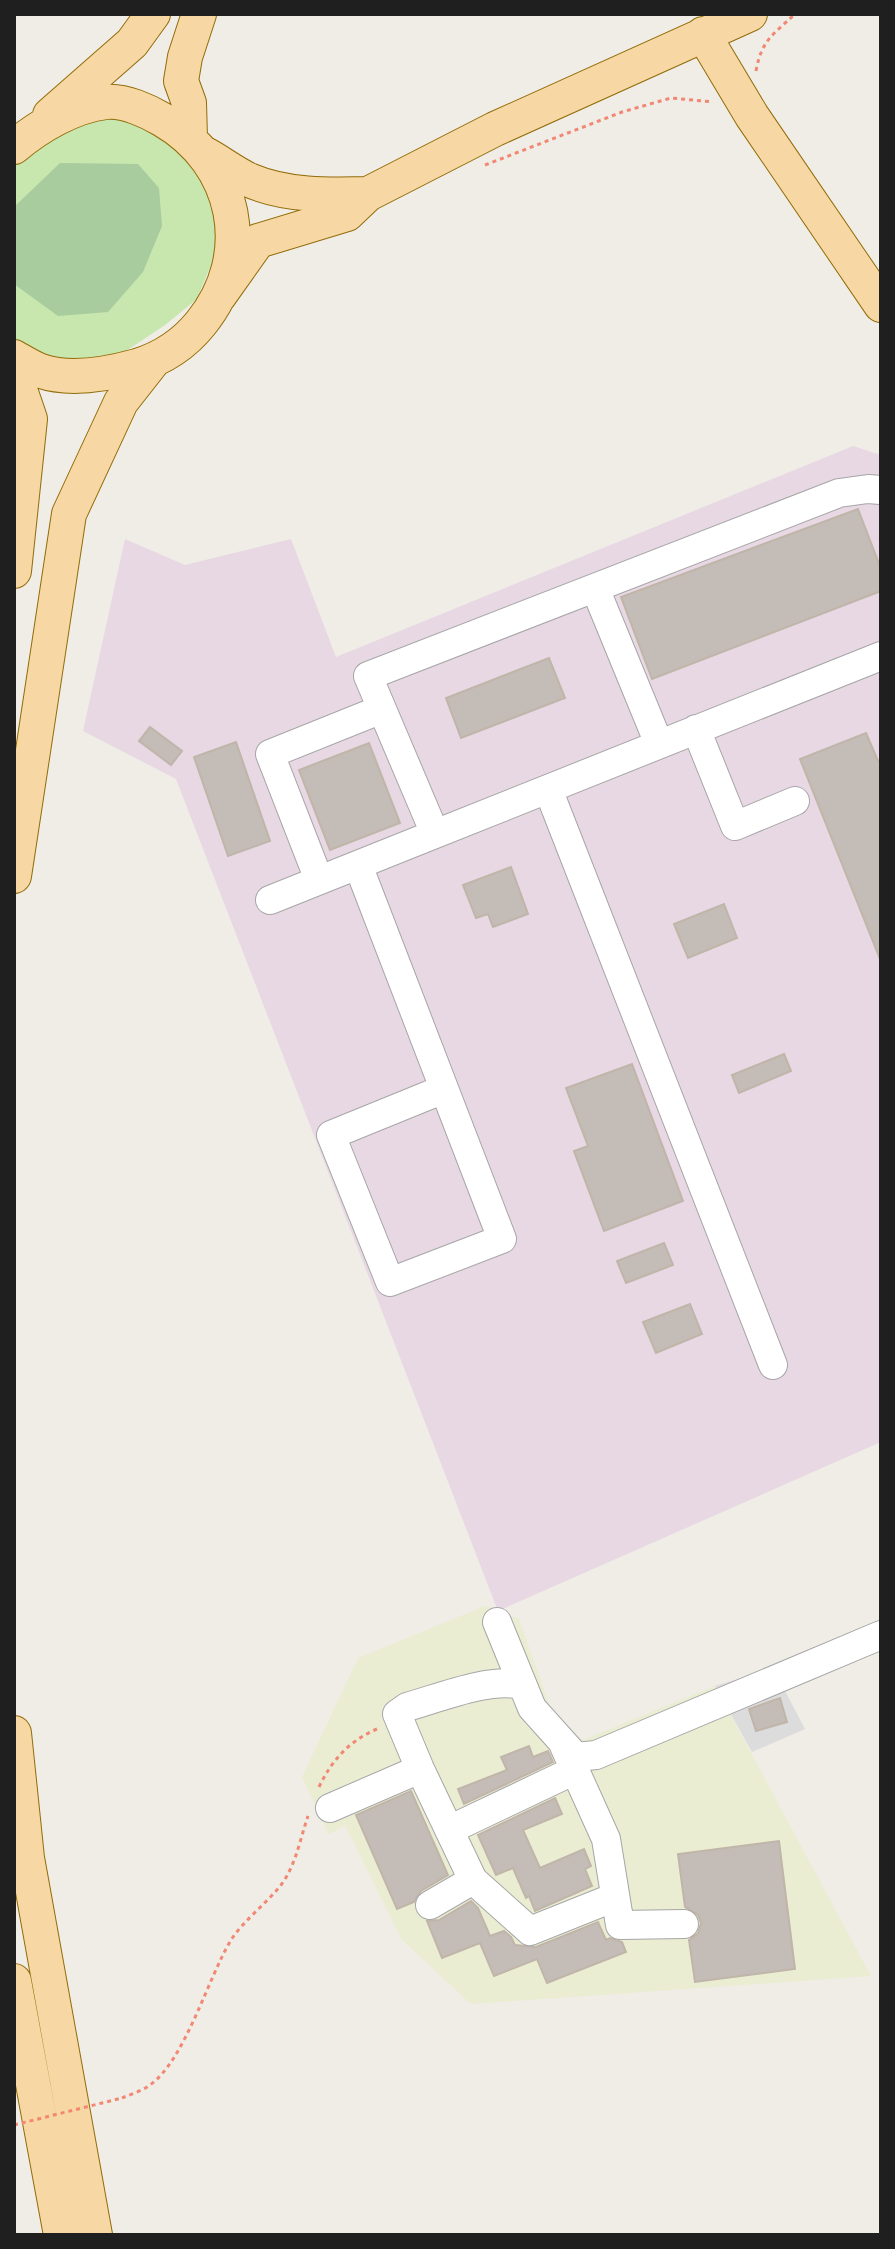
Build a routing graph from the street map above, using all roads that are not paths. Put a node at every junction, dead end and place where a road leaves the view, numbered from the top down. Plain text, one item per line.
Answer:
1 (153, 14) edge
2 (199, 14) edge
3 (750, 14) edge
4 (703, 34) junction
5 (20, 142) edge
6 (197, 146) junction
7 (368, 194) junction
8 (219, 296) junction
9 (881, 305) edge
10 (14, 357) edge
11 (154, 360) junction
12 (14, 372) edge
13 (881, 490) edge
14 (14, 571) edge
15 (595, 588) junction
16 (879, 663) edge
17 (382, 709) junction
18 (696, 729) junction
19 (659, 744) junction
20 (548, 789) junction
21 (795, 801) dead end
22 (435, 834) junction
23 (358, 865) junction
24 (14, 876) edge
25 (319, 880) junction
26 (270, 900) dead end
27 (444, 1089) junction
28 (773, 1365) dead end
29 (497, 1622) dead end
30 (881, 1635) edge
31 (521, 1685) junction
32 (14, 1733) edge
33 (570, 1758) junction
34 (420, 1769) junction
35 (319, 1804) road end
36 (449, 1830) junction
37 (473, 1880) junction
38 (615, 1897) junction
39 (430, 1905) dead end
40 (684, 1924) dead end
41 (14, 1981) edge
42 (61, 2235) edge
43 (95, 2235) edge

1 - 5 main road
2 - 6 main road
3 - 4 main road
4 - 7 main road
4 - 9 main road
5 - 6 main road
6 - 7 main road
6 - 8 main road
7 - 8 main road
8 - 11 main road
10 - 11 main road
11 - 24 main road
12 - 14 main road
13 - 15 lane
15 - 17 lane
15 - 19 lane
16 - 18 lane
17 - 22 lane
17 - 25 lane
18 - 19 lane
18 - 21 lane
19 - 20 lane
20 - 22 lane
20 - 28 lane
22 - 23 lane
23 - 25 lane
23 - 27 lane
25 - 26 lane
27 - 27 lane
29 - 31 lane
30 - 33 lane
31 - 33 lane
31 - 34 lane
32 - 43 main road
33 - 36 lane
33 - 38 lane
34 - 35 lane
34 - 36 lane
36 - 37 lane
37 - 38 lane
37 - 39 lane
38 - 40 lane
41 - 42 main road

